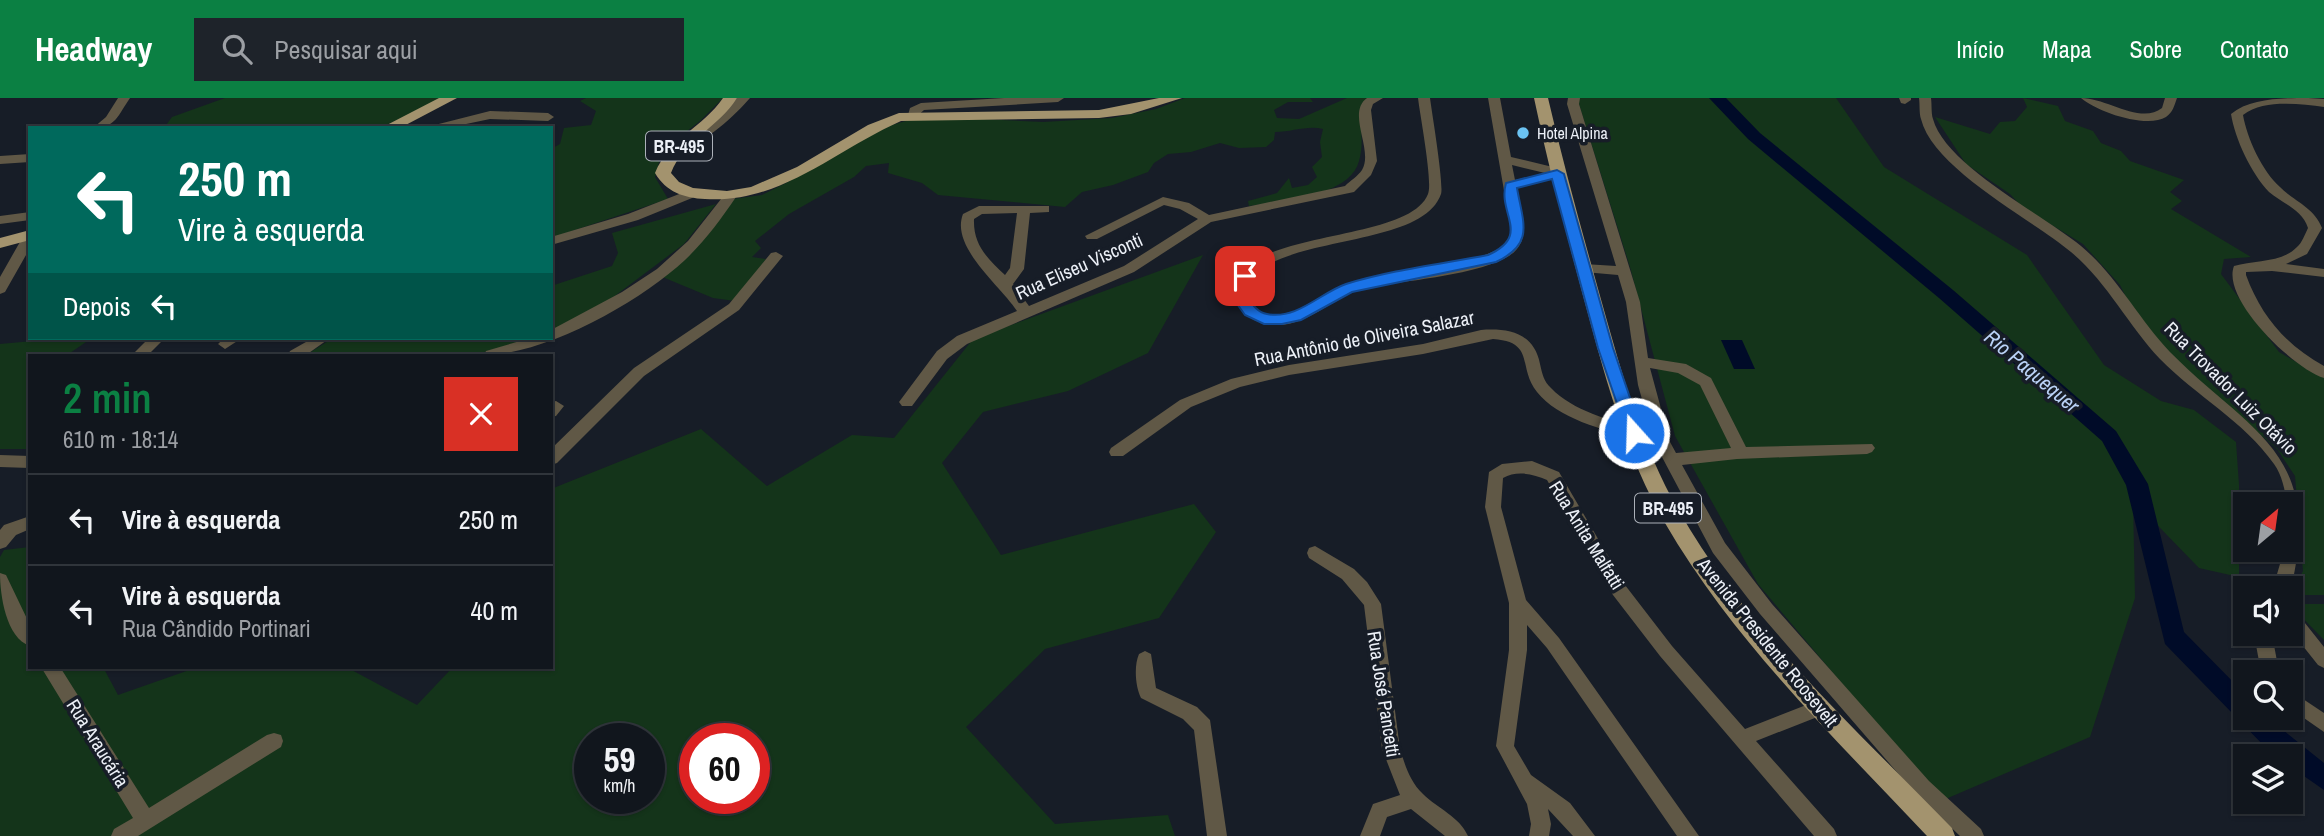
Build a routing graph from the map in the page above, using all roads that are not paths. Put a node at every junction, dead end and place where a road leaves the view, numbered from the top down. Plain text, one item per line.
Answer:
1 (124, 98) edge
2 (450, 98) edge
3 (730, 98) edge
4 (744, 98) edge
5 (1058, 98) edge
6 (1175, 98) edge
7 (1377, 98) edge
8 (1424, 98) edge
9 (1494, 98) edge
10 (1541, 98) edge
11 (1574, 98) edge
12 (2087, 98) edge
13 (2171, 98) edge
14 (1925, 99) edge
15 (2324, 103) edge
16 (914, 116) junction
17 (548, 117) dead end
18 (101, 126) edge
19 (392, 126) edge
20 (438, 126) edge
21 (683, 143) junction
22 (28, 158) edge
23 (1506, 159) junction
24 (0, 160) edge
25 (1557, 173) junction
26 (1511, 185) junction
27 (692, 193) junction
28 (730, 197) junction
29 (1044, 209) dead end
30 (1024, 211) junction
31 (28, 216) edge
32 (1207, 219) junction
33 (0, 220) edge
34 (28, 236) edge
35 (1092, 236) dead end
36 (28, 239) edge
37 (553, 241) edge
38 (0, 243) edge
39 (776, 256) dead end
40 (2269, 267) junction
41 (1584, 268) junction
42 (1624, 271) junction
43 (2324, 273) edge
44 (1005, 284) junction
45 (0, 289) edge
46 (1025, 311) junction
47 (553, 334) edge
48 (156, 340) edge
49 (320, 340) edge
50 (539, 340) edge
51 (140, 354) edge
52 (297, 354) edge
53 (494, 354) edge
54 (1641, 362) junction
55 (2324, 373) edge
56 (907, 402) dead end
57 (1634, 433) junction
58 (1867, 448) dead end
59 (1117, 452) dead end
60 (1741, 452) junction
61 (553, 457) edge
62 (1670, 460) junction
63 (0, 461) edge
64 (28, 462) edge
65 (28, 523) edge
66 (0, 542) edge
67 (1315, 553) dead end
68 (2287, 576) edge
69 (0, 580) edge
70 (1518, 603) junction
71 (2303, 633) edge
72 (28, 636) edge
73 (1145, 659) dead end
74 (2324, 660) edge
75 (51, 669) edge
76 (1819, 708) junction
77 (2303, 708) edge
78 (2324, 724) edge
79 (1741, 739) junction
80 (274, 741) dead end
81 (1521, 779) junction
82 (1414, 799) junction
83 (145, 819) junction
84 (121, 836) edge
85 (1217, 836) edge
86 (1370, 836) edge
87 (1458, 836) edge
88 (1539, 836) edge
89 (1585, 836) edge
90 (1689, 836) edge
91 (1827, 836) edge
92 (1943, 836) edge
93 (1974, 836) edge

1 - 18 street
2 - 19 main road
3 - 21 main road, BR-495
4 - 21 street
5 - 16 street
6 - 16 main road, BR-495
7 - 32 street, Rua Eliseu Visconti
8 - 26 street
9 - 23 street
10 - 25 main road, Avenida Presidente Roosevelt / BR-495
11 - 42 street
12 - 13 street
14 - 68 street, Rua Trovador Luiz Otávio
15 - 40 street
16 - 28 main road, BR-495
17 - 20 street
21 - 27 main road, BR-495
22 - 24 street
23 - 25 street
23 - 26 street
25 - 26 street
25 - 41 main road, Avenida Presidente Roosevelt / BR-495
27 - 28 main road, BR-495
27 - 37 street
28 - 47 street
29 - 30 street
30 - 44 street
30 - 44 street
31 - 33 street
32 - 35 street
32 - 46 street, Rua Eliseu Visconti
34 - 38 main road
36 - 45 street
39 - 61 street
40 - 43 street
40 - 55 street
41 - 42 street
41 - 57 main road, Avenida Presidente Roosevelt / BR-495
42 - 54 street
44 - 46 street
46 - 56 street, Rua Eliseu Visconti
48 - 51 street
49 - 52 street
50 - 53 street
54 - 60 street
54 - 62 street
57 - 59 street, Rua Antônio de Oliveira Salazar
57 - 76 main road, Avenida Presidente Roosevelt / BR-495
58 - 60 street
60 - 62 street
62 - 93 street
63 - 64 street
65 - 66 street
67 - 82 street, Rua José Pancetti
69 - 72 street
70 - 79 street, Rua Anita Malfatti
70 - 81 street
70 - 90 street, Rua Anita Malfatti
71 - 74 street
73 - 85 street
75 - 83 street, Rua Araucária
76 - 79 street
76 - 92 main road, Avenida Presidente Roosevelt / BR-495
77 - 78 street
79 - 91 street
80 - 83 street
81 - 88 street
81 - 89 street
82 - 86 street
82 - 87 street, Rua José Pancetti
83 - 84 street

